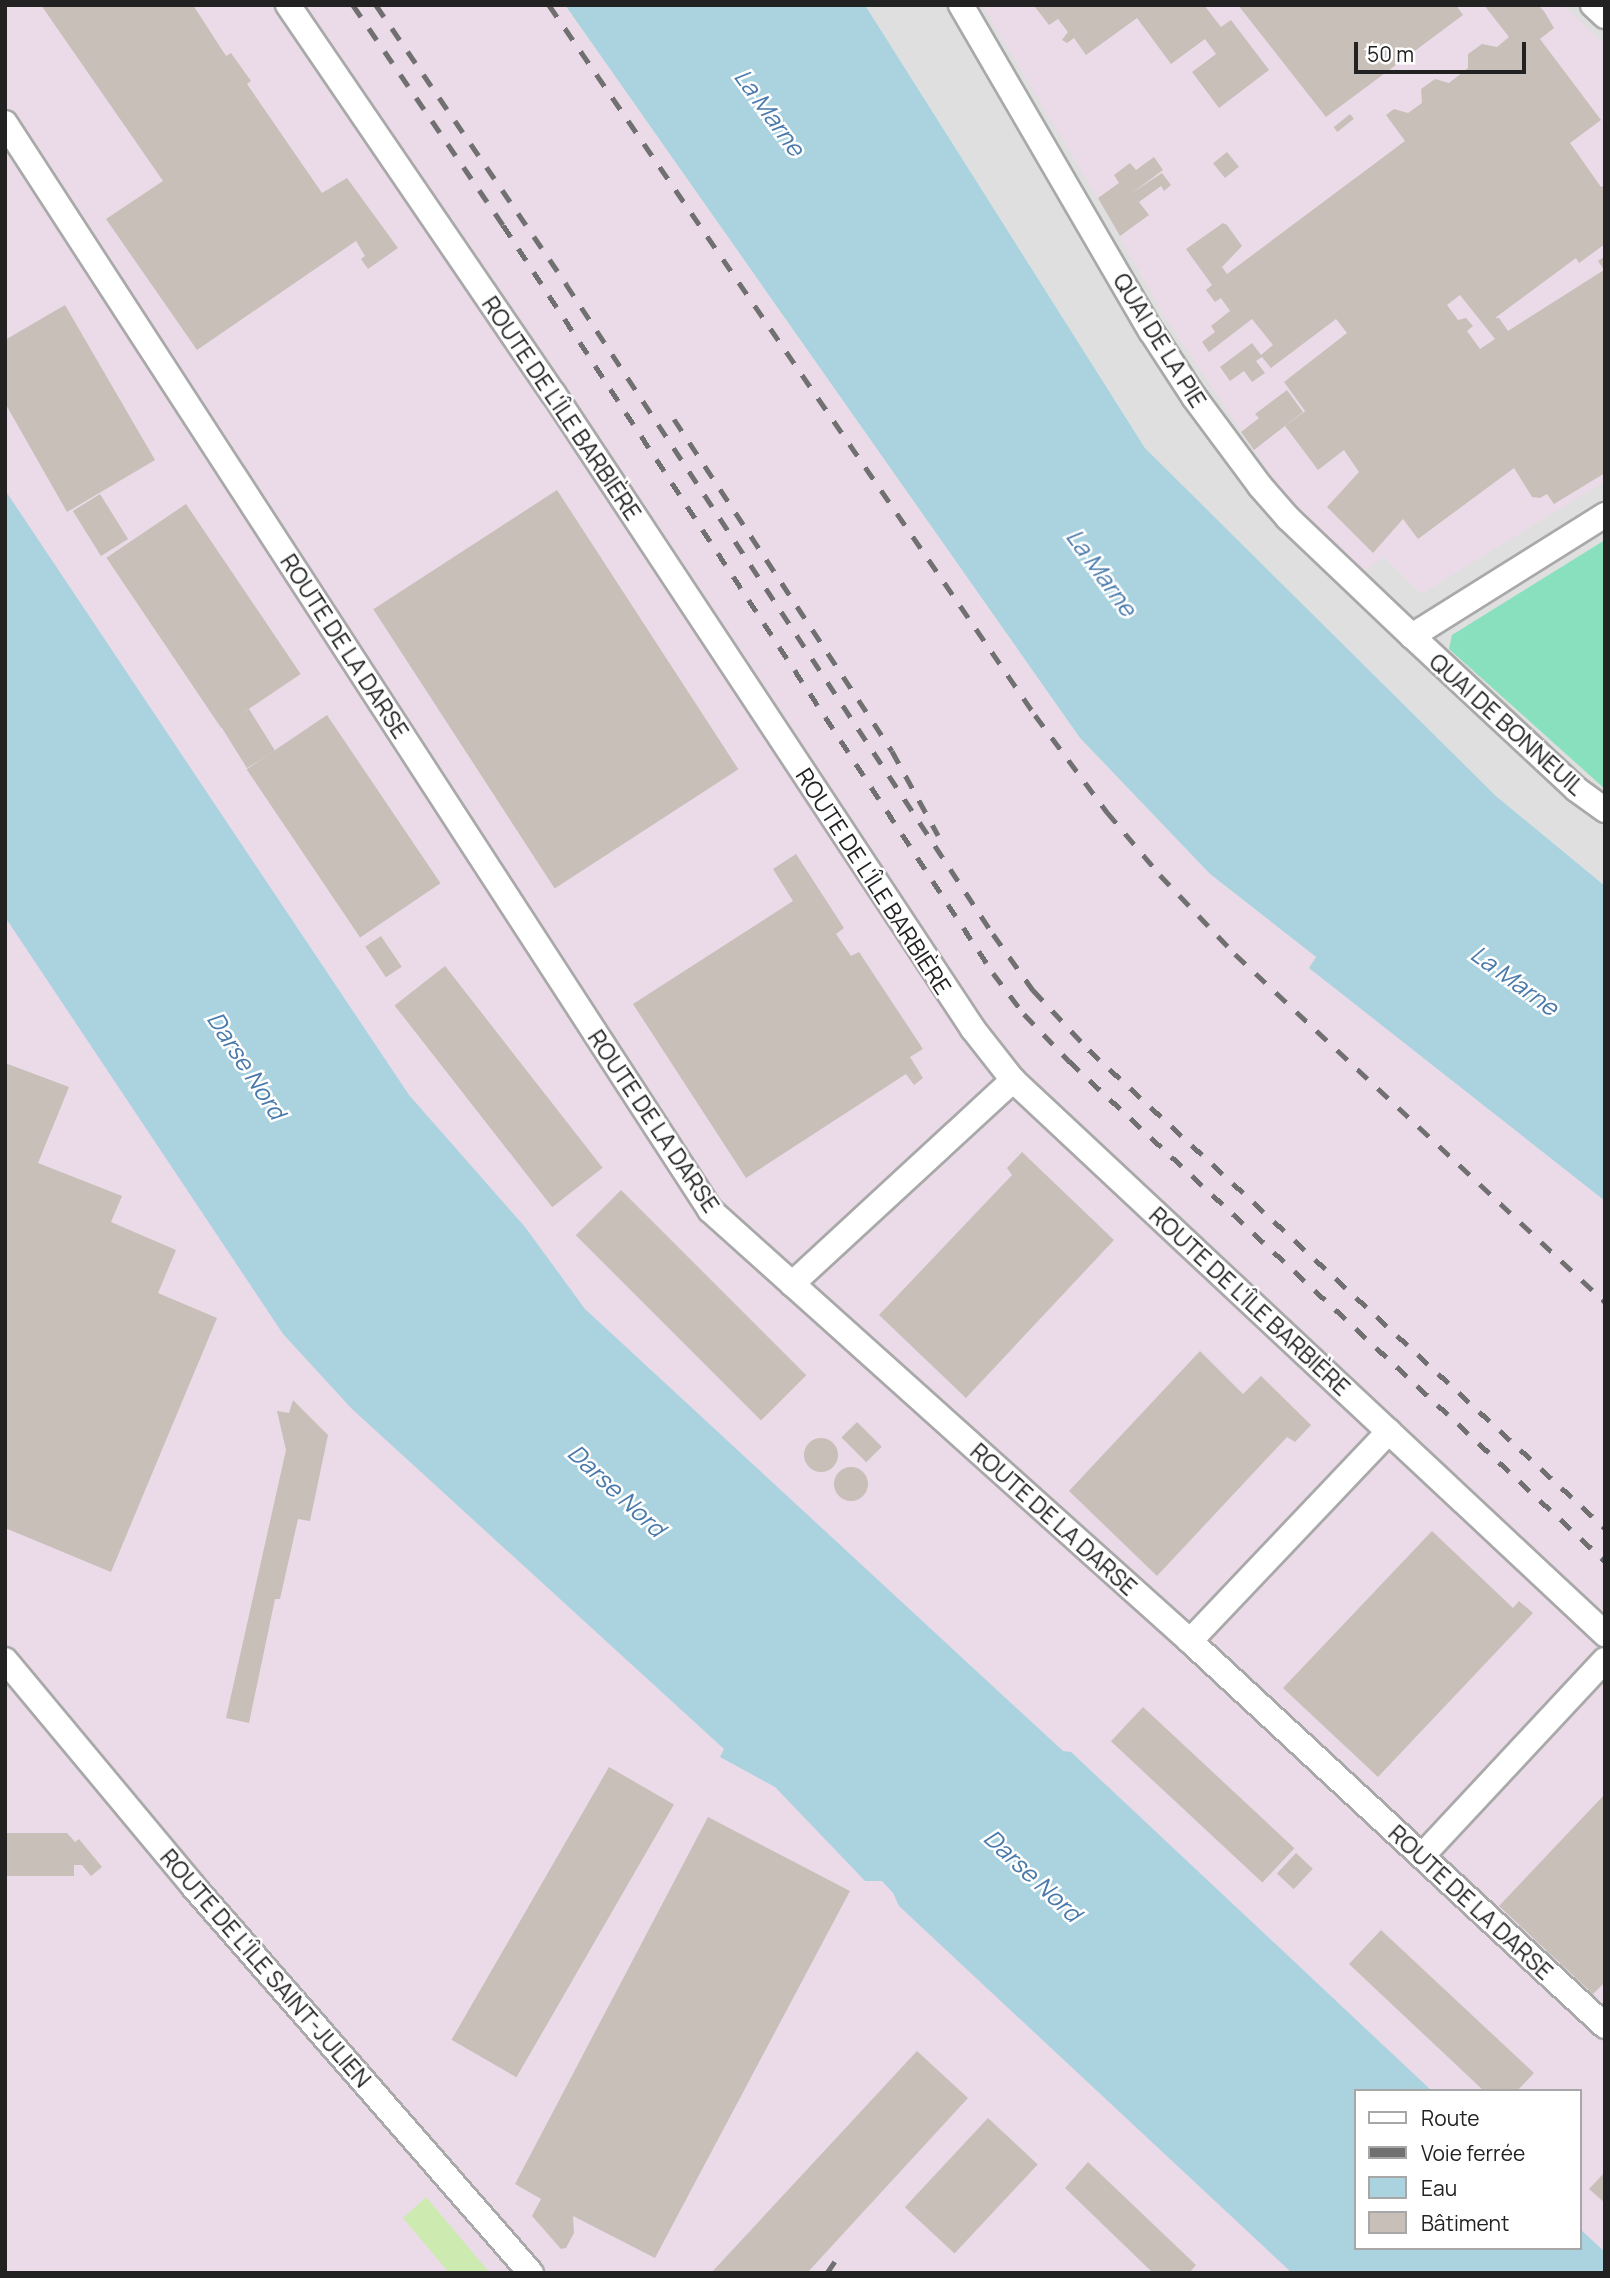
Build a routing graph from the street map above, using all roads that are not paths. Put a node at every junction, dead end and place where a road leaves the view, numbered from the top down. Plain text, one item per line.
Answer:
1 (288, 5) edge
2 (961, 5) edge
3 (1593, 5) edge
4 (1605, 16) edge
5 (5, 123) edge
6 (1605, 516) edge
7 (1412, 636) junction
8 (1605, 810) edge
9 (1013, 1080) junction
10 (792, 1284) junction
11 (1389, 1431) junction
12 (1605, 1634) edge
13 (1190, 1641) junction
14 (5, 1660) edge
15 (1605, 1660) edge
16 (1422, 1856) junction
17 (1605, 2026) edge
18 (531, 2273) edge

1 - 9 street, ROUTE DE L'ÎLE BARBIÈRE
2 - 7 street, QUAI DE LA PIE
3 - 4 street
5 - 10 street, ROUTE DE LA DARSE
6 - 7 street
7 - 8 street, QUAI DE BONNEUIL
9 - 10 street
9 - 11 street, ROUTE DE L'ÎLE BARBIÈRE
10 - 13 street, ROUTE DE LA DARSE
11 - 12 street, ROUTE DE L'ÎLE BARBIÈRE
11 - 13 street
13 - 16 street, ROUTE DE LA DARSE
14 - 18 street, ROUTE DE L'ÎLE SAINT-JULIEN
15 - 16 street
16 - 17 street, ROUTE DE LA DARSE

